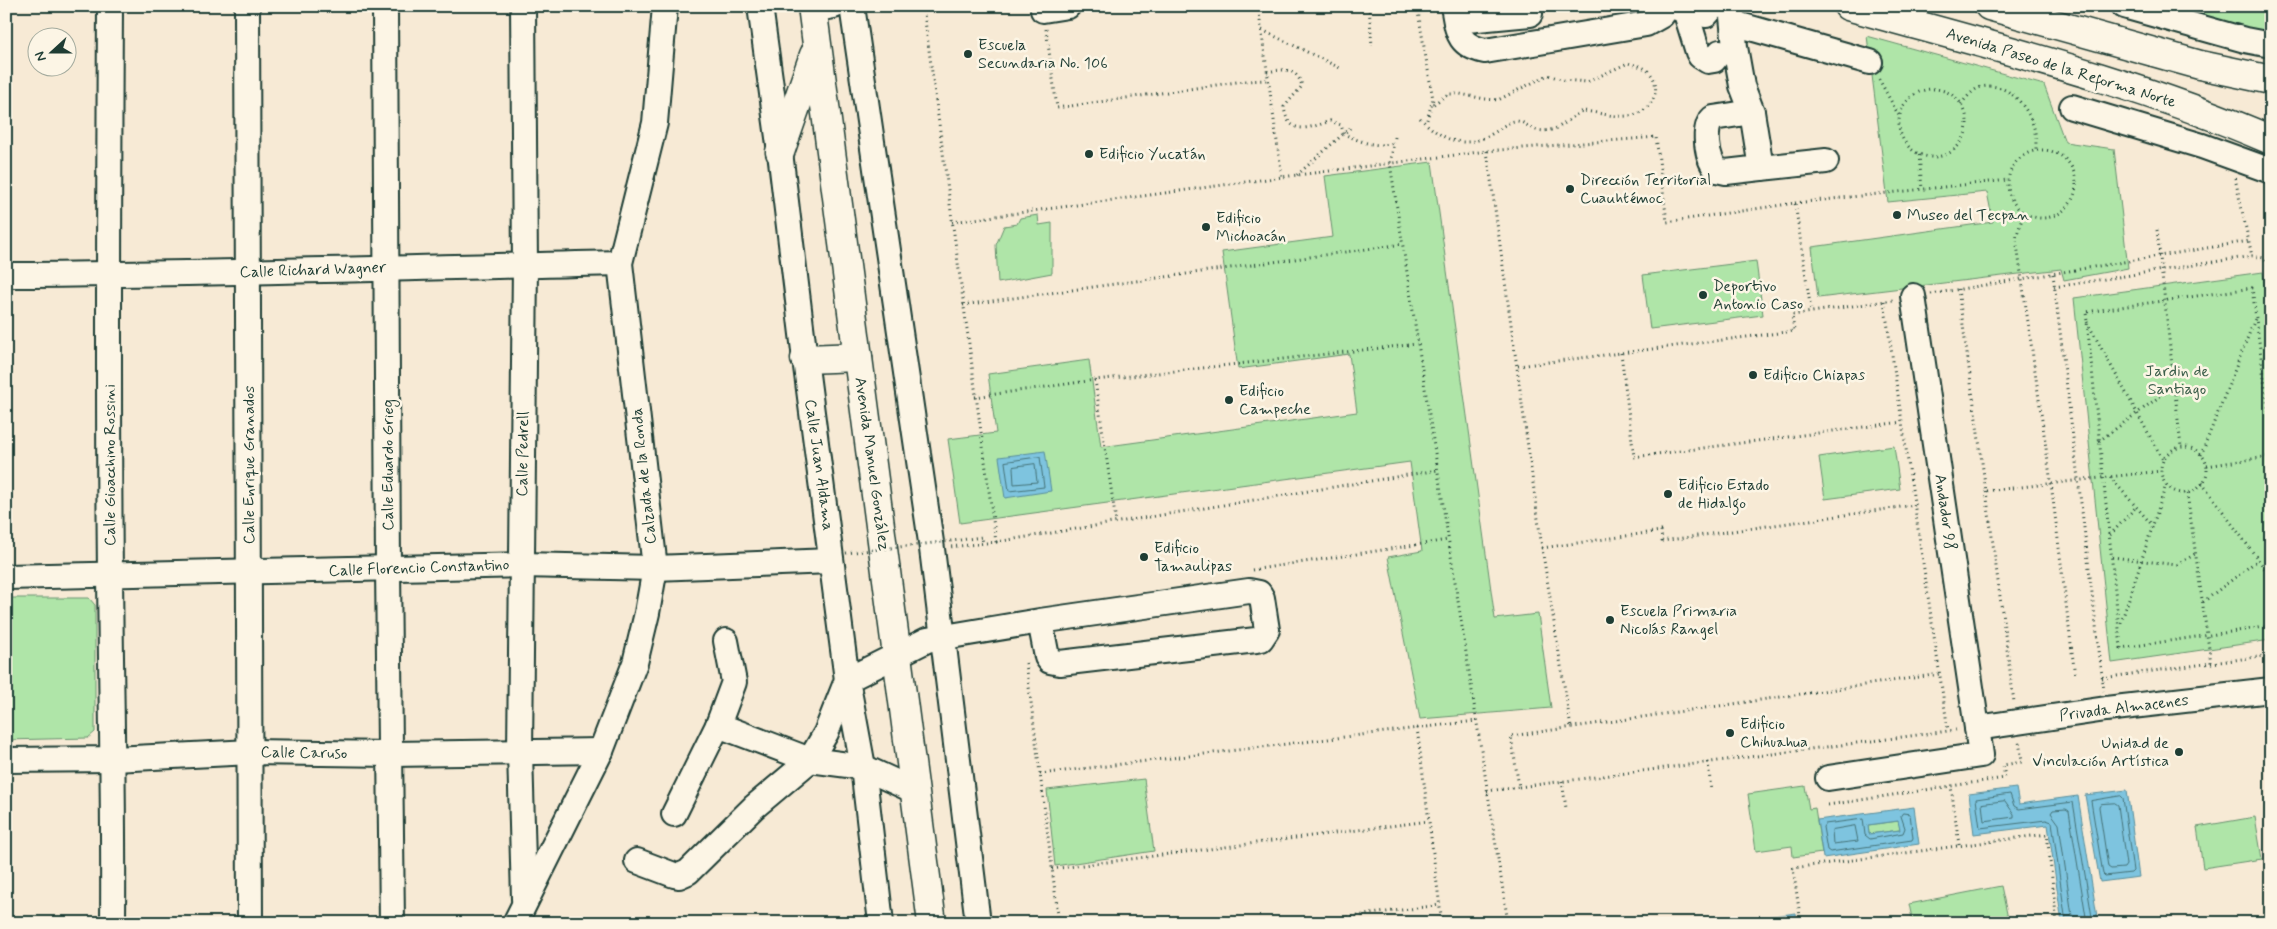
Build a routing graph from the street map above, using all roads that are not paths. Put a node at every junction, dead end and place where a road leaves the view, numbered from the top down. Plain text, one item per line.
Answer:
1 (110, 6) edge
2 (247, 6) edge
3 (385, 6) edge
4 (523, 6) edge
5 (665, 6) edge
6 (760, 6) edge
7 (852, 6) edge
8 (1068, 6) edge
9 (1714, 6) edge
10 (1848, 6) edge
11 (1989, 6) edge
12 (2124, 6) edge
13 (819, 8) edge
14 (1673, 8) edge
15 (1043, 10) road end
16 (1454, 14) edge
17 (1530, 14) dead end
18 (1732, 14) edge
19 (2271, 45) edge
20 (816, 49) junction
21 (1720, 52) dead end
22 (1870, 62) road end
23 (2271, 80) edge
24 (2072, 107) dead end
25 (1752, 112) junction
26 (2271, 140) edge
27 (780, 152) junction
28 (1826, 161) dead end
29 (1761, 168) junction
30 (2271, 171) edge
31 (620, 263) junction
32 (525, 265) junction
33 (388, 267) junction
34 (249, 273) junction
35 (6, 275) edge
36 (109, 275) junction
37 (1913, 296) road end
38 (858, 357) junction
39 (804, 359) junction
40 (839, 557) junction
41 (522, 565) junction
42 (654, 568) junction
43 (388, 569) junction
44 (250, 573) junction
45 (110, 575) junction
46 (6, 577) edge
47 (1040, 621) junction
48 (942, 637) junction
49 (726, 642) dead end
50 (898, 655) junction
51 (847, 680) junction
52 (2271, 690) edge
53 (718, 726) junction
54 (1977, 728) junction
55 (601, 751) junction
56 (251, 752) junction
57 (520, 752) junction
58 (391, 754) junction
59 (6, 760) edge
60 (114, 760) junction
61 (810, 760) junction
62 (863, 767) junction
63 (1828, 778) dead end
64 (915, 791) junction
65 (674, 814) dead end
66 (637, 861) dead end
67 (521, 916) edge
68 (113, 923) edge
69 (250, 923) edge
70 (392, 923) edge
71 (881, 923) edge
72 (932, 923) edge
73 (978, 923) edge

1 - 36 street, Calle Gioacchino Rossini
2 - 34 street, Calle Enrique Granados
3 - 33 street, Calle Eduardo Grieg
4 - 32 street, Calle Pedrell
5 - 31 street, Calzada de la Ronda
6 - 27 street, Calle Juan Aldama
7 - 48 street
8 - 15 street
9 - 14 street
10 - 26 main road, Avenida Paseo de la Reforma Norte
11 - 23 main road
12 - 19 street
13 - 20 main road, Avenida Manuel González
14 - 16 street
14 - 21 street
16 - 17 street
18 - 22 street
18 - 25 street
20 - 27 main road
20 - 38 main road, Avenida Manuel González
24 - 30 street
25 - 29 street
25 - 29 street
27 - 39 street, Calle Juan Aldama
28 - 29 street
31 - 32 street, Calle Richard Wagner
31 - 42 street, Calzada de la Ronda
32 - 33 street, Calle Richard Wagner
32 - 41 street, Calle Pedrell
33 - 34 street, Calle Richard Wagner
33 - 43 street, Calle Eduardo Grieg
34 - 36 street, Calle Richard Wagner
34 - 44 street, Calle Enrique Granados
35 - 36 street, Calle Richard Wagner
36 - 45 street, Calle Gioacchino Rossini
37 - 54 street, Andador 98
38 - 39 main road
38 - 50 main road, Avenida Manuel González
39 - 40 street, Calle Juan Aldama
40 - 42 street, Calle Florencio Constantino
40 - 51 street, Calle Juan Aldama
41 - 42 street, Calle Florencio Constantino
41 - 43 street, Calle Florencio Constantino
41 - 57 street, Calle Pedrell
42 - 55 street, Calzada de la Ronda
43 - 44 street, Calle Florencio Constantino
43 - 58 street, Calle Eduardo Grieg
44 - 45 street, Calle Florencio Constantino
44 - 56 street, Calle Enrique Granados
45 - 46 street, Calle Florencio Constantino
45 - 60 street, Calle Gioacchino Rossini
47 - 47 street
47 - 48 street
48 - 50 street
48 - 73 street
49 - 53 street
50 - 51 street
50 - 64 main road, Avenida Manuel González
51 - 61 street
51 - 62 street, Calle Juan Aldama
52 - 54 street, Privada Almacenes
53 - 61 street
53 - 65 street
54 - 63 street, Andador 98
55 - 57 street, Calle Caruso
55 - 67 street, Calzada de la Ronda
56 - 58 street, Calle Caruso
56 - 60 street, Calle Caruso
56 - 69 street, Calle Enrique Granados
57 - 58 street, Calle Caruso
57 - 67 street, Calle Pedrell
58 - 70 street, Calle Eduardo Grieg
59 - 60 street, Calle Caruso
60 - 68 street, Calle Gioacchino Rossini
61 - 62 street
61 - 66 street
62 - 64 street
62 - 71 street, Calle Juan Aldama
64 - 72 main road, Avenida Manuel González

